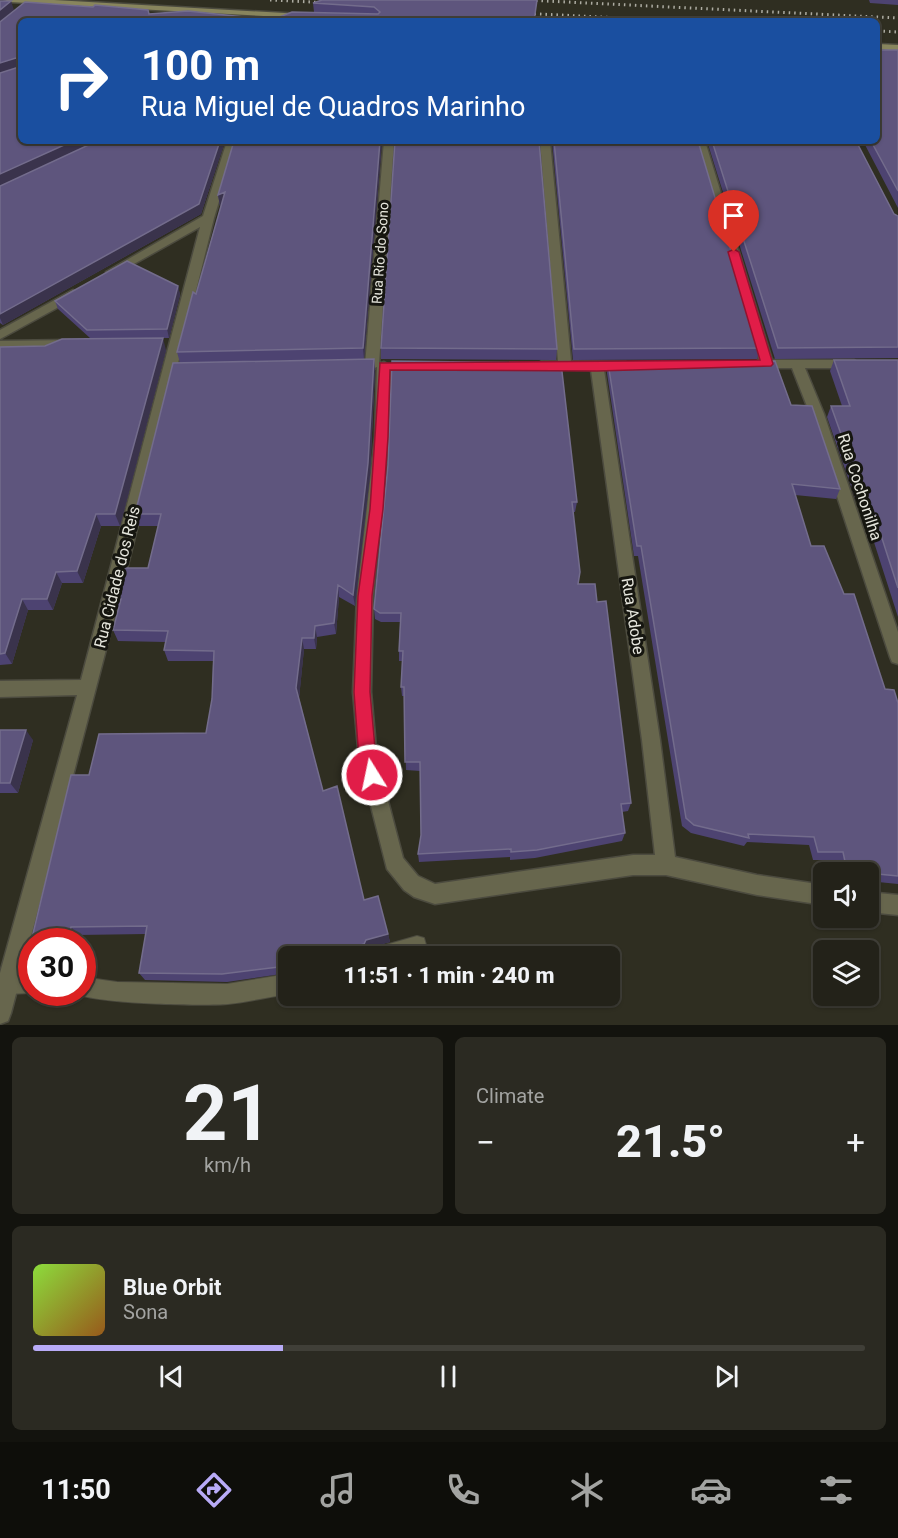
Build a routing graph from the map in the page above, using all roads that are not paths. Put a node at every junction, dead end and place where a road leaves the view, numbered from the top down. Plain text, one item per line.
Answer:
1 (9, 0) edge
2 (33, 1) edge
3 (25, 8) edge
4 (187, 9) junction
5 (166, 17) edge
6 (315, 17) edge
7 (266, 18) edge
8 (880, 47) edge
9 (898, 48) edge
10 (231, 144) edge
11 (388, 144) edge
12 (545, 144) edge
13 (701, 144) edge
14 (208, 218) junction
15 (102, 278) edge
16 (81, 290) edge
17 (0, 335) edge
18 (87, 344) edge
19 (0, 345) edge
20 (744, 364) edge
21 (767, 364) junction
22 (797, 364) junction
23 (864, 364) edge
24 (531, 365) edge
25 (565, 365) junction
26 (642, 366) edge
27 (597, 367) junction
28 (898, 657) edge
29 (88, 687) junction
30 (0, 689) edge
31 (666, 865) junction
32 (813, 893) edge
33 (879, 903) edge
34 (898, 905) edge
35 (417, 945) dead end
36 (414, 946) edge
37 (7, 984) junction
38 (18, 984) edge
39 (278, 986) edge
40 (96, 989) edge
41 (0, 1013) edge

1 - 2 street
2 - 3 street
2 - 4 street
4 - 5 street
4 - 7 street
6 - 7 street
8 - 9 street
10 - 14 street, Rua Cidade dos Reis
11 - 31 street, Rua Rio do Sono
12 - 25 street
13 - 21 street
14 - 15 street
14 - 29 street, Rua Cidade dos Reis
16 - 17 street
18 - 19 street
20 - 21 street
21 - 22 street
22 - 23 street
22 - 28 street, Rua Cochonilha
24 - 25 street
25 - 27 street
26 - 27 street
27 - 31 street, Rua Adobe
29 - 30 street
29 - 37 street, Rua Cidade dos Reis
31 - 32 street
33 - 34 street
35 - 36 lane
37 - 38 lane
37 - 41 street, Rua Cidade dos Reis
39 - 40 lane

